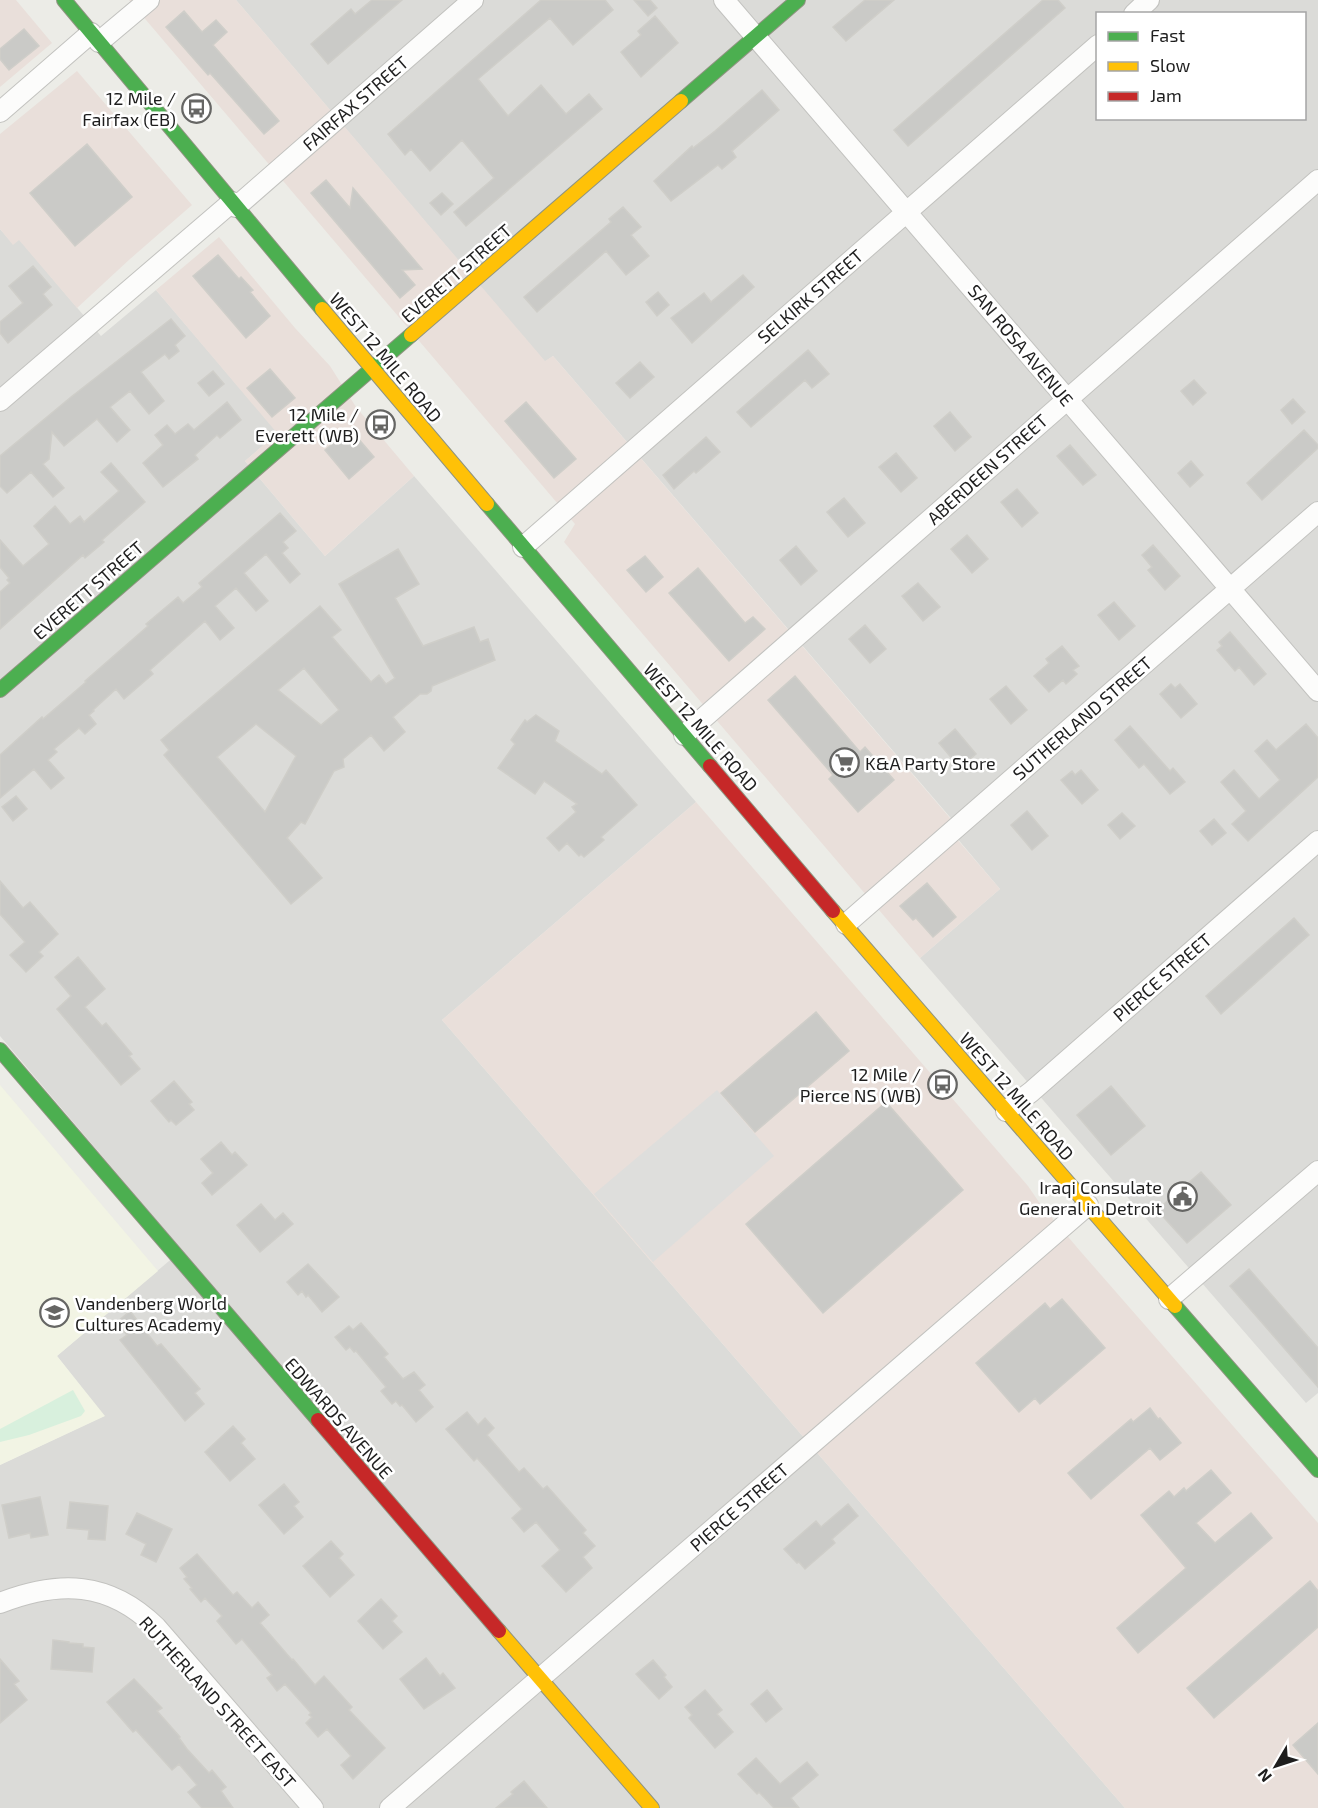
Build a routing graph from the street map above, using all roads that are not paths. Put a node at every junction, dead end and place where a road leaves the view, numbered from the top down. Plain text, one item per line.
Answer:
1 (64, 0) edge
2 (148, 0) edge
3 (473, 0) edge
4 (724, 0) edge
5 (798, 0) edge
6 (1149, 0) edge
7 (1136, 12) edge
8 (95, 37) junction
9 (756, 37) junction
10 (1096, 47) edge
11 (0, 112) edge
12 (1318, 180) edge
13 (234, 204) junction
14 (907, 212) junction
15 (372, 368) junction
16 (1066, 399) junction
17 (0, 401) edge
18 (1318, 512) edge
19 (523, 547) junction
20 (1230, 589) junction
21 (0, 690) edge
22 (1318, 690) edge
23 (684, 735) junction
24 (1318, 841) edge
25 (846, 924) junction
26 (0, 1050) edge
27 (1006, 1111) junction
28 (1318, 1171) edge
29 (1088, 1205) junction
30 (1169, 1299) junction
31 (1318, 1470) edge
32 (0, 1604) edge
33 (540, 1680) junction
34 (313, 1808) edge
35 (390, 1808) edge
36 (652, 1808) edge

1 - 8 street, WEST 12 MILE ROAD
2 - 8 street
3 - 13 street, FAIRFAX STREET
4 - 9 street, SAN ROSA AVENUE
5 - 9 street, EVERETT STREET
6 - 7 street
8 - 11 street
8 - 13 street, WEST 12 MILE ROAD
9 - 14 street, SAN ROSA AVENUE
9 - 15 street, EVERETT STREET
10 - 14 street, SELKIRK STREET
12 - 16 street, ABERDEEN STREET
13 - 15 street, WEST 12 MILE ROAD
13 - 17 street, FAIRFAX STREET
14 - 16 street, SAN ROSA AVENUE
14 - 19 street, SELKIRK STREET
15 - 19 street, WEST 12 MILE ROAD
15 - 21 street, EVERETT STREET
16 - 20 street, SAN ROSA AVENUE
16 - 23 street, ABERDEEN STREET
18 - 20 street, SUTHERLAND STREET
19 - 23 street, WEST 12 MILE ROAD
20 - 22 street, SAN ROSA AVENUE
20 - 25 street, SUTHERLAND STREET
23 - 25 street, WEST 12 MILE ROAD
24 - 27 street, PIERCE STREET
25 - 27 street, WEST 12 MILE ROAD
26 - 33 street, EDWARDS AVENUE
27 - 29 street, WEST 12 MILE ROAD
28 - 30 street
29 - 30 street, WEST 12 MILE ROAD
29 - 33 street, PIERCE STREET
30 - 31 street, WEST 12 MILE ROAD
32 - 34 street, RUTHERLAND STREET EAST
33 - 35 street, PIERCE STREET
33 - 36 street, EDWARDS AVENUE

